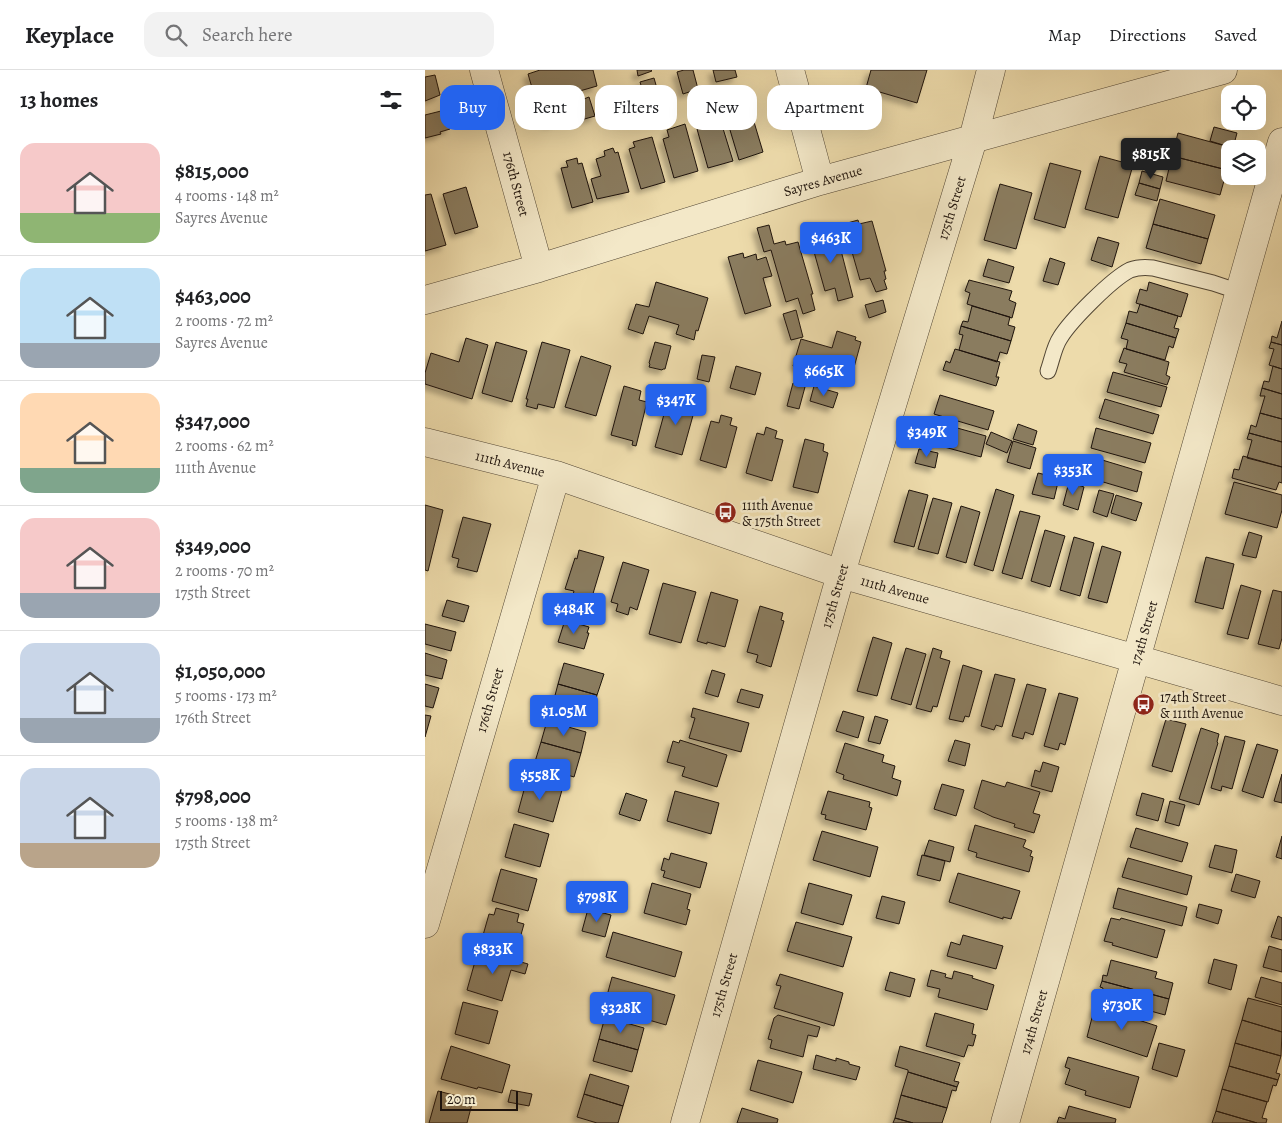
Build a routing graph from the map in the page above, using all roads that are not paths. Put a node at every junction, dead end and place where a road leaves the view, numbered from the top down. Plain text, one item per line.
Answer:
1 (484, 70) edge
2 (790, 70) edge
3 (991, 70) edge
4 (1223, 70) edge
5 (973, 139) junction
6 (1282, 142) edge
7 (820, 181) junction
8 (1276, 190) edge
9 (539, 268) junction
10 (1240, 292) junction
11 (425, 300) edge
12 (1048, 371) dead end
13 (425, 442) edge
14 (556, 475) junction
15 (841, 574) junction
16 (1137, 660) junction
17 (1282, 701) edge
18 (425, 924) edge
19 (685, 1123) edge
20 (1005, 1123) edge

1 - 9 street, 176th Street
2 - 7 street
3 - 5 street, 175th Street
4 - 5 street, Sayres Avenue
5 - 7 street, Sayres Avenue
5 - 15 street, 175th Street
6 - 8 street, 174th Street
7 - 9 street, Sayres Avenue
8 - 10 street, 174th Street
9 - 11 street, Sayres Avenue
10 - 12 lane
10 - 16 street, 174th Street
13 - 14 street, 111th Avenue
14 - 15 street, 111th Avenue
14 - 18 street, 176th Street
15 - 16 street, 111th Avenue
15 - 19 street, 175th Street
16 - 17 street, 111th Avenue
16 - 20 street, 174th Street

